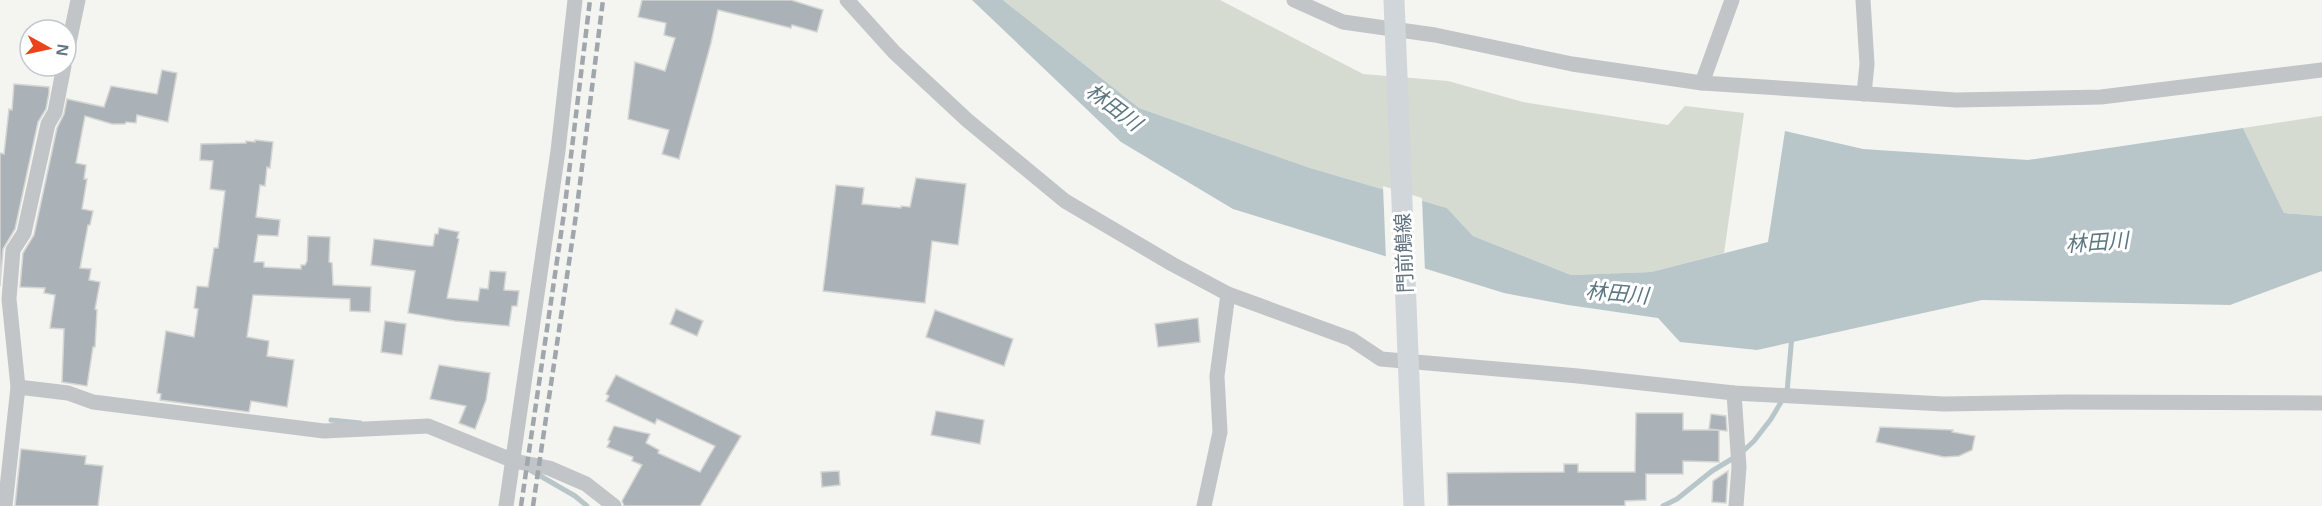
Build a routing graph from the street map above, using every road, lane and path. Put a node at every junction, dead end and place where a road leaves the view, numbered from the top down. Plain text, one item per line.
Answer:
1 (78, 0) edge
2 (575, 0) edge
3 (847, 0) edge
4 (1293, 0) edge
5 (1394, 0) edge
6 (1732, 0) edge
7 (1863, 0) edge
8 (1306, 4) edge
9 (74, 18) edge
10 (1395, 36) junction
11 (2322, 70) edge
12 (62, 78) edge
13 (1702, 82) junction
14 (1864, 94) junction
15 (1228, 294) junction
16 (1408, 357) junction
17 (18, 387) junction
18 (1734, 393) junction
19 (2322, 403) edge
20 (514, 461) junction
21 (5, 506) edge
22 (506, 506) edge
23 (614, 506) edge
24 (1204, 506) edge
25 (1414, 506) edge
26 (1736, 506) edge

1 - 9 street
2 - 20 street
3 - 15 street
4 - 8 street
5 - 10 main road, 門前鵤線
6 - 13 street
7 - 14 street
8 - 10 street
10 - 13 street
10 - 16 main road, 門前鵤線
11 - 14 street
12 - 17 street
13 - 14 street
15 - 16 street
15 - 24 street
16 - 18 street
16 - 25 main road, 門前鵤線
17 - 20 street
17 - 21 street
18 - 19 street
18 - 26 street
20 - 22 street
20 - 23 street

